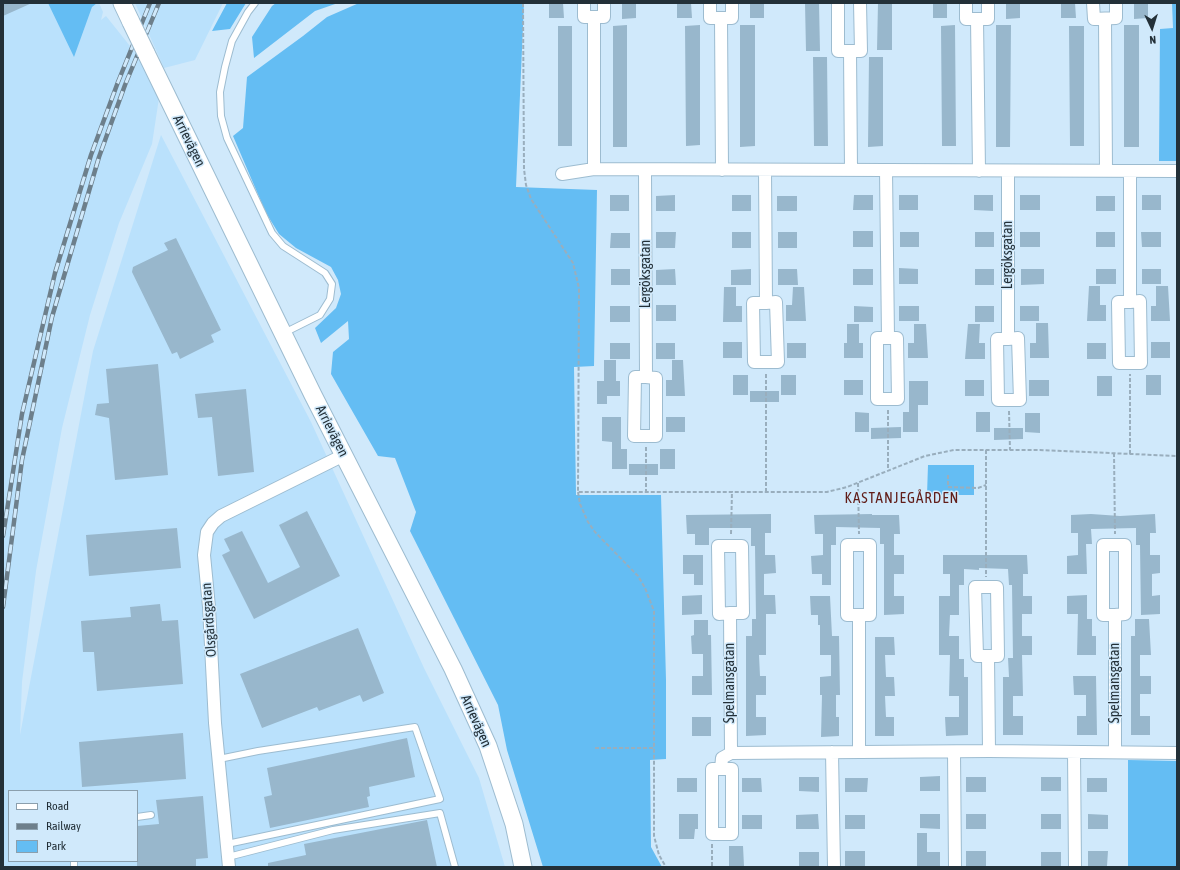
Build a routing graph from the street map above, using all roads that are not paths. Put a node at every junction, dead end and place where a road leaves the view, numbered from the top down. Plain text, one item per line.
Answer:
1 (122, 3) edge
2 (255, 3) edge
3 (584, 3) edge
4 (604, 3) edge
5 (710, 3) edge
6 (732, 3) edge
7 (838, 3) edge
8 (860, 3) edge
9 (966, 3) edge
10 (988, 3) edge
11 (1093, 3) edge
12 (1116, 3) edge
13 (594, 17) junction
14 (721, 18) junction
15 (977, 19) junction
16 (1105, 19) junction
17 (850, 51) junction
18 (594, 169) junction
19 (645, 170) junction
20 (722, 170) junction
21 (765, 170) junction
22 (851, 170) junction
23 (886, 170) junction
24 (979, 171) junction
25 (1008, 171) junction
26 (1106, 171) junction
27 (1130, 171) junction
28 (1177, 171) edge
29 (562, 174) dead end
30 (1130, 302) junction
31 (766, 303) junction
32 (284, 333) junction
33 (888, 338) junction
34 (1008, 339) junction
35 (646, 377) junction
36 (344, 456) junction
37 (730, 613) junction
38 (859, 615) junction
39 (1115, 615) junction
40 (988, 656) junction
41 (989, 751) junction
42 (832, 752) junction
43 (859, 752) junction
44 (954, 752) junction
45 (1074, 752) junction
46 (1116, 752) junction
47 (731, 753) junction
48 (1177, 753) edge
49 (219, 759) junction
50 (721, 769) junction
51 (151, 816) dead end
52 (138, 817) edge
53 (227, 844) junction
54 (229, 862) edge
55 (455, 867) edge
56 (523, 867) edge
57 (834, 867) edge
58 (955, 867) edge
59 (1075, 867) edge

1 - 32 main road, Arrievägen, bridge
2 - 32 lane
3 - 13 street
4 - 13 street
5 - 14 street
6 - 14 street
7 - 17 street
8 - 17 street
9 - 15 street
10 - 15 street
11 - 16 street
12 - 16 street
13 - 18 street
14 - 20 street
15 - 24 street
16 - 26 street
17 - 22 street
18 - 19 street
18 - 29 street
19 - 20 street
19 - 35 street, Lergöksgatan
20 - 21 street
21 - 22 street
21 - 31 street
22 - 23 street
23 - 24 street
23 - 33 street
24 - 25 street
25 - 26 street
25 - 34 street, Lergöksgatan
26 - 27 street
27 - 28 street
27 - 30 street
30 - 30 street
31 - 31 street
32 - 36 main road, Arrievägen
33 - 33 street
34 - 34 street
35 - 35 street
36 - 49 street, Olsgårdsgatan
36 - 56 main road, Arrievägen
37 - 37 street
37 - 47 street, Spelmansgatan
38 - 38 street
38 - 43 street
39 - 39 street
39 - 46 street, Spelmansgatan
40 - 40 street
40 - 41 street
41 - 44 street
41 - 45 street
42 - 43 street
42 - 47 street
42 - 57 street
43 - 44 street
44 - 58 street
45 - 46 street
45 - 59 street
46 - 48 street
47 - 50 street
49 - 53 street, Olsgårdsgatan
49 - 53 lane
50 - 50 street
51 - 52 lane
53 - 54 street, Olsgårdsgatan
54 - 55 lane

